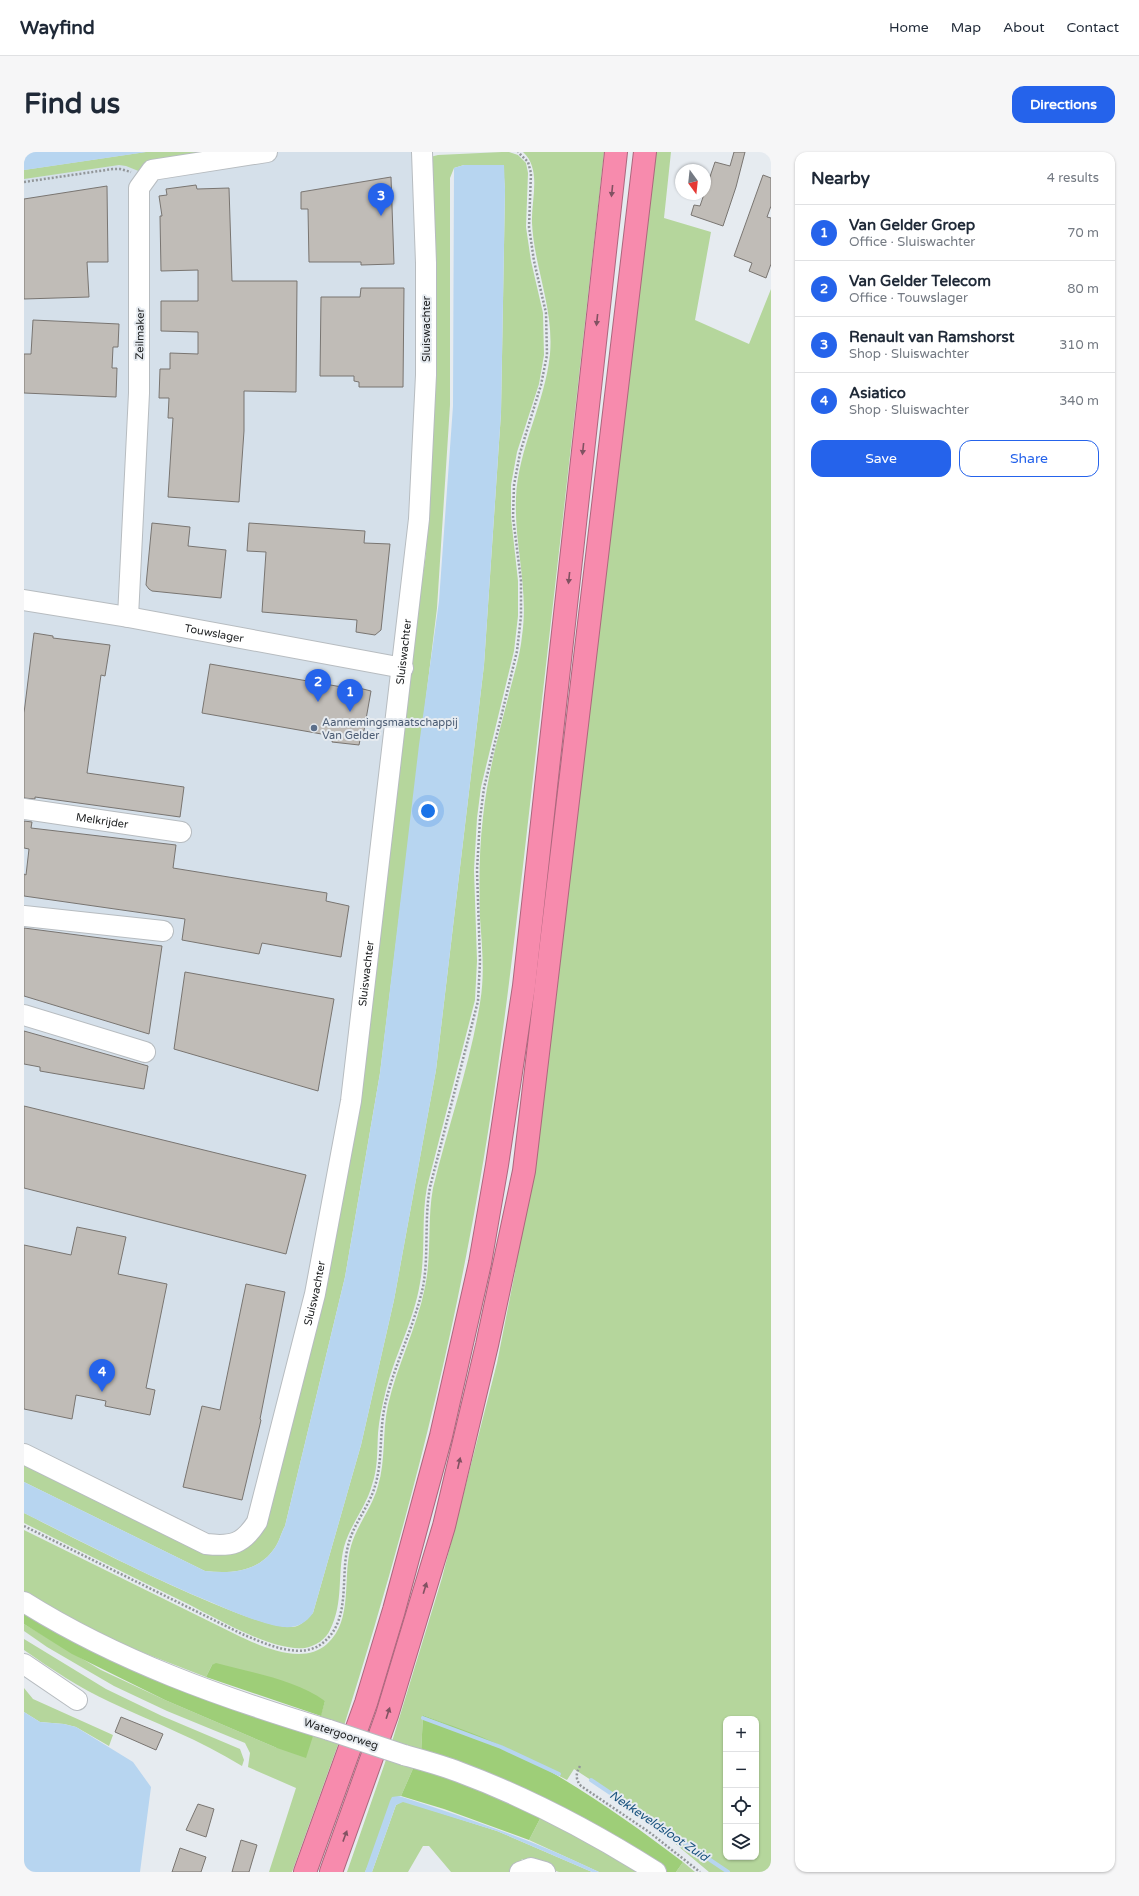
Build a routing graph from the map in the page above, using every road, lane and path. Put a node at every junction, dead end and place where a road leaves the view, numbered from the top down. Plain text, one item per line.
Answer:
1 (267, 152) edge
2 (422, 152) edge
3 (518, 152) edge
4 (616, 152) edge
5 (645, 152) edge
6 (144, 180) junction
7 (24, 182) edge
8 (24, 600) edge
9 (128, 617) junction
10 (403, 668) junction
11 (24, 809) edge
12 (181, 832) dead end
13 (24, 916) edge
14 (163, 931) dead end
15 (24, 1015) edge
16 (145, 1052) dead end
17 (24, 1454) edge
18 (24, 1526) edge
19 (24, 1602) edge
20 (24, 1664) edge
21 (77, 1700) dead end
22 (580, 1766) dead end
23 (305, 1872) edge
24 (331, 1872) edge
25 (520, 1872) edge
26 (544, 1872) edge
27 (656, 1872) edge
28 (700, 1872) edge

1 - 6 street
2 - 10 street, Sluiswachter
3 - 18 path
4 -> 23 highway
24 -> 5 highway
6 - 7 path
6 - 9 street, Zeilmaker
8 - 9 street, Touwslager
9 - 10 street, Touwslager
10 - 17 street, Sluiswachter
11 - 12 street, Melkrijder
13 - 14 street
15 - 16 street
19 - 27 street, Watergoorweg, bridge
20 - 21 street
22 - 28 path
25 - 26 street

